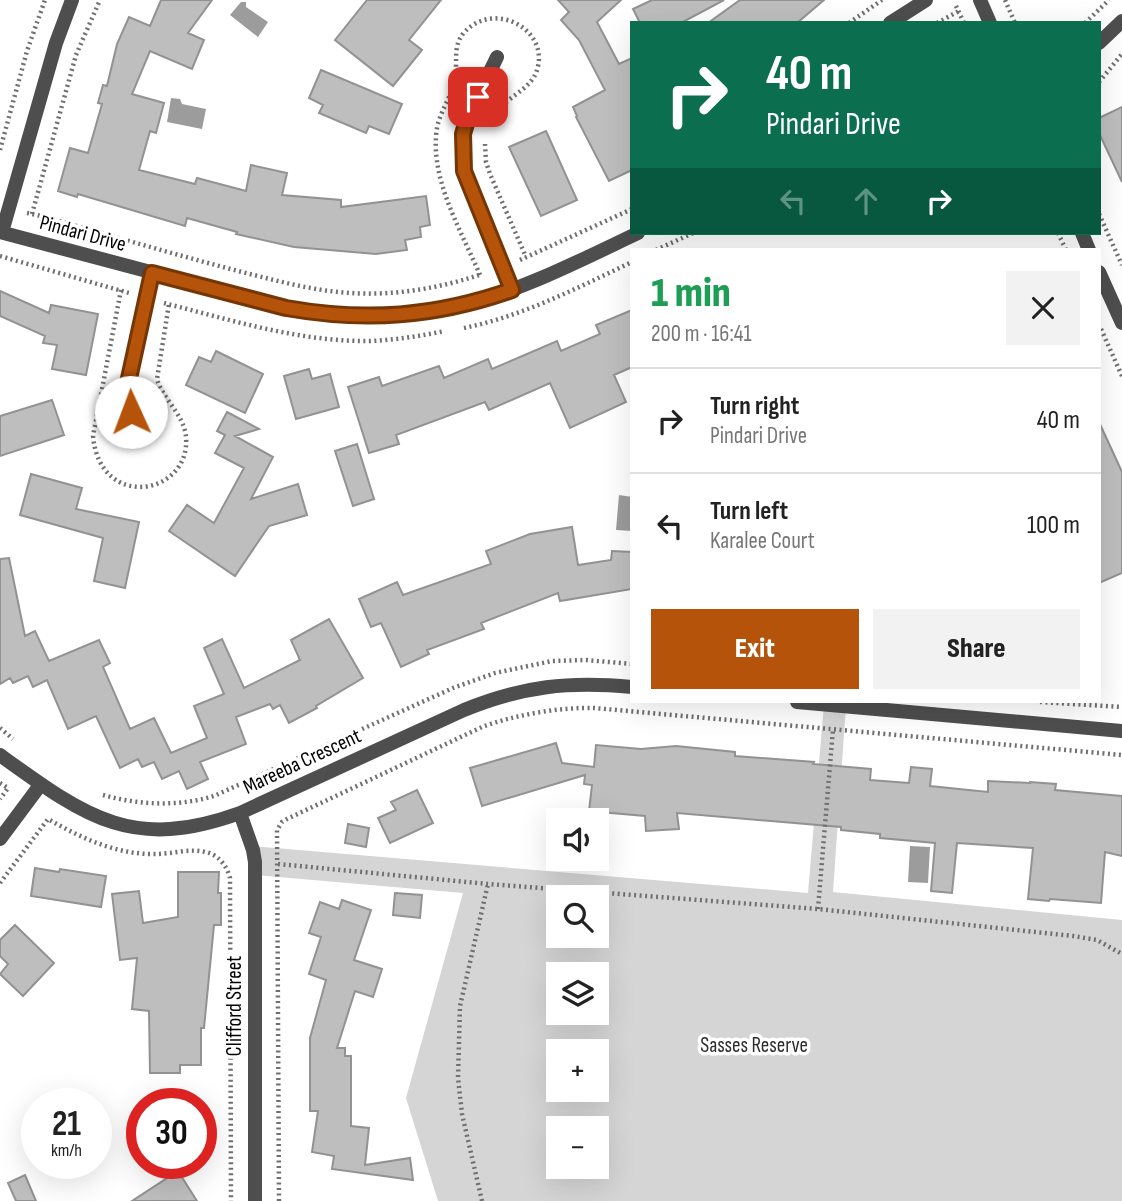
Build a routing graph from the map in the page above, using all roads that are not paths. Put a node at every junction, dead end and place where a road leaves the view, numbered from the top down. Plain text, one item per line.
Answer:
1 (72, 0) edge
2 (926, 0) edge
3 (980, 0) edge
4 (893, 21) edge
5 (989, 21) edge
6 (1122, 21) edge
7 (1101, 41) edge
8 (497, 57) dead end
9 (1, 232) edge
10 (634, 235) edge
11 (152, 273) junction
12 (1101, 276) edge
13 (512, 290) junction
14 (1122, 323) edge
15 (143, 439) dead end
16 (630, 687) edge
17 (808, 703) edge
18 (1122, 731) edge
19 (0, 755) edge
20 (41, 784) junction
21 (240, 813) junction
22 (0, 839) edge
23 (255, 1201) edge

1 - 9 street
2 - 4 street
3 - 5 street
6 - 7 street
8 - 13 street
9 - 11 street, Pindari Drive
10 - 13 street, Pindari Drive
11 - 13 street, Pindari Drive
11 - 15 street
12 - 14 street
16 - 21 street, Mareeba Crescent
17 - 18 street
19 - 20 street, Mareeba Crescent
20 - 21 street, Mareeba Crescent
20 - 22 street
21 - 23 street, Clifford Street

